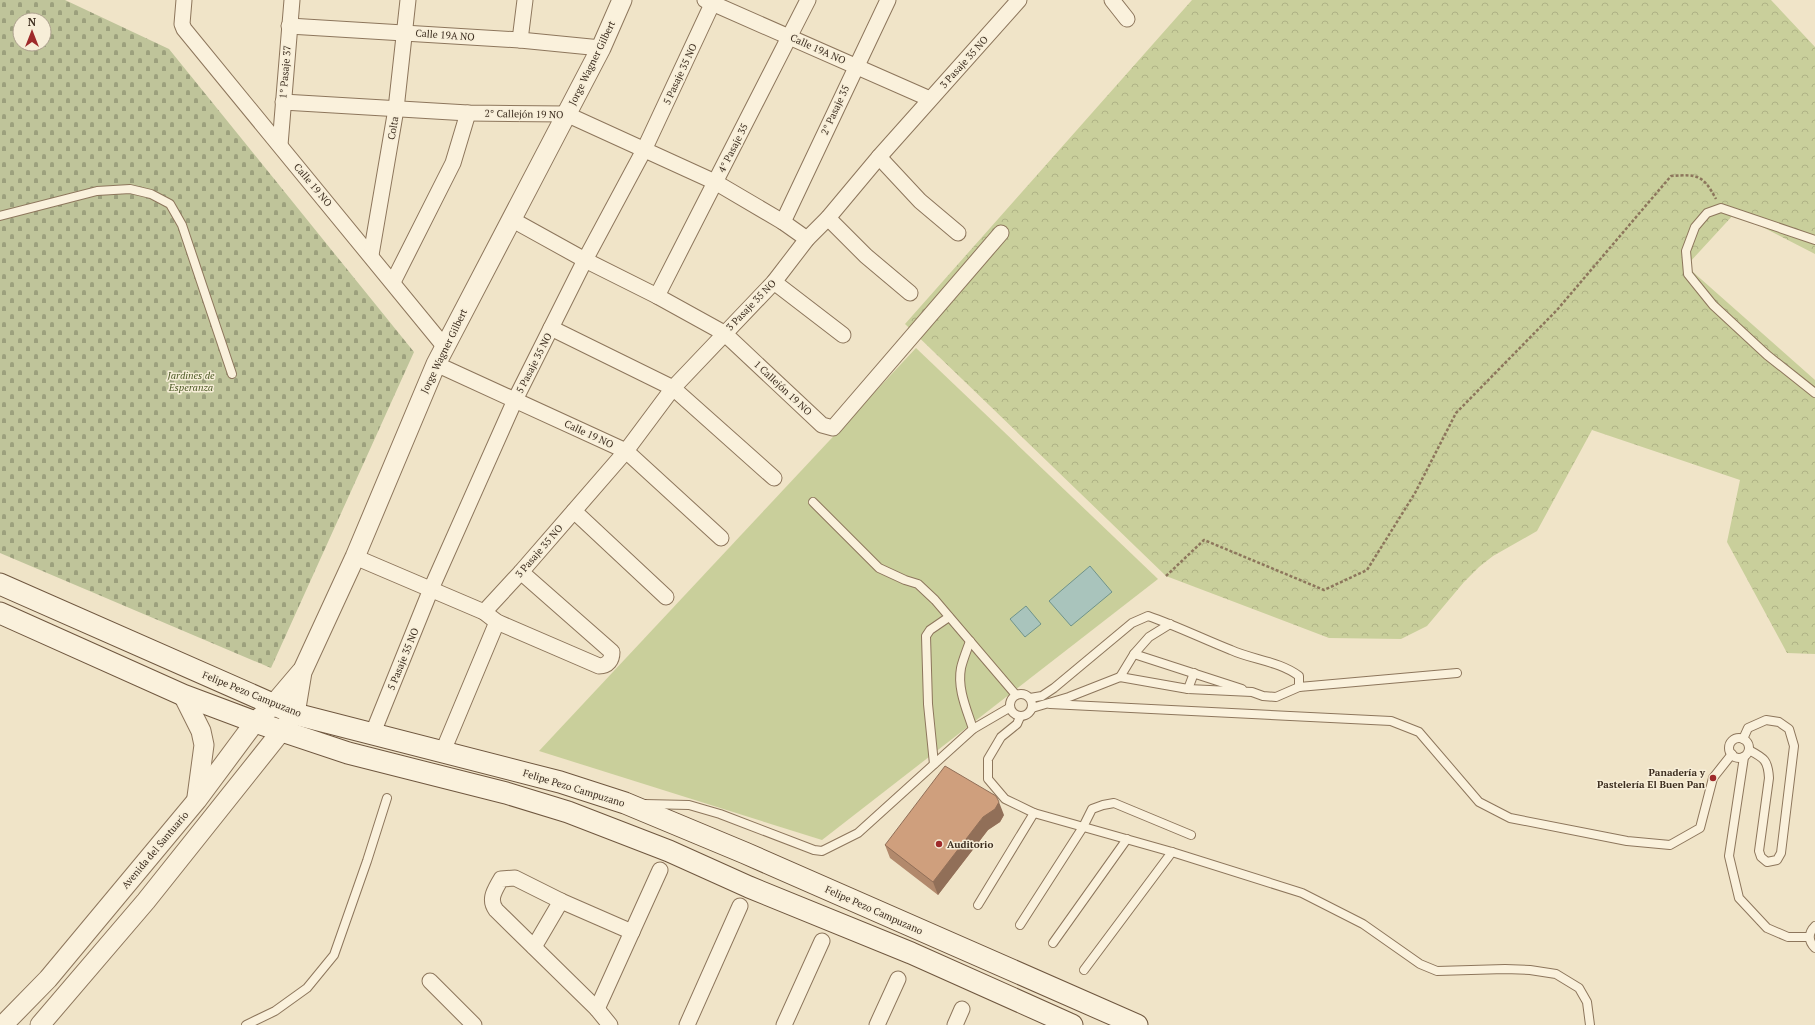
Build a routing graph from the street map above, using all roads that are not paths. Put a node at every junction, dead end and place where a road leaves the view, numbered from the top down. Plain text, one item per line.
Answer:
1 (184, 0) edge
2 (292, 0) edge
3 (408, 0) edge
4 (525, 0) edge
5 (622, 0) edge
6 (808, 0) edge
7 (888, 0) edge
8 (1112, 0) edge
9 (710, 1) edge
10 (1014, 1) edge
11 (1127, 19) dead end
12 (289, 26) junction
13 (404, 32) junction
14 (790, 37) junction
15 (520, 40) junction
16 (601, 48) junction
17 (855, 66) junction
18 (930, 99) junction
19 (283, 102) junction
20 (396, 110) junction
21 (468, 113) junction
22 (566, 114) junction
23 (280, 145) junction
24 (644, 150) junction
25 (878, 157) junction
26 (715, 182) junction
27 (0, 216) edge
28 (512, 218) junction
29 (828, 218) junction
30 (783, 222) junction
31 (958, 233) dead end
32 (1001, 233) dead end
33 (807, 239) junction
34 (1815, 240) edge
35 (371, 255) junction
36 (585, 260) junction
37 (393, 282) junction
38 (774, 282) junction
39 (910, 294) dead end
40 (657, 296) junction
41 (551, 328) junction
42 (724, 333) junction
43 (843, 335) dead end
44 (444, 346) junction
45 (436, 364) junction
46 (232, 374) dead end
47 (673, 388) junction
48 (1815, 393) edge
49 (515, 400) junction
50 (626, 451) junction
51 (774, 478) dead end
52 (813, 502) dead end
53 (574, 511) junction
54 (720, 538) dead end
55 (355, 556) junction
56 (521, 572) junction
57 (0, 584) edge
58 (431, 589) junction
59 (666, 597) dead end
60 (484, 612) junction
61 (0, 614) edge
62 (949, 617) junction
63 (498, 622) junction
64 (1170, 624) junction
65 (970, 641) junction
66 (1134, 654) junction
67 (302, 672) junction
68 (1194, 673) junction
69 (1457, 673) dead end
70 (1120, 677) junction
71 (1299, 687) junction
72 (1188, 689) junction
73 (1252, 692) junction
74 (183, 695) junction
75 (1016, 695) junction
76 (1030, 698) junction
77 (1050, 704) junction
78 (273, 705) junction
79 (1009, 708) junction
80 (1032, 708) junction
81 (295, 714) junction
82 (1020, 717) junction
83 (255, 722) junction
84 (973, 730) junction
85 (282, 731) junction
86 (372, 734) junction
87 (1743, 739) junction
88 (443, 751) junction
89 (1746, 753) junction
90 (1732, 754) junction
91 (934, 764) junction
92 (386, 798) dead end
93 (197, 800) junction
94 (625, 803) junction
95 (1034, 813) junction
96 (1083, 828) junction
97 (1192, 835) dead end
98 (1127, 840) junction
99 (1172, 852) junction
100 (660, 870) dead end
101 (561, 901) junction
102 (978, 905) dead end
103 (740, 906) dead end
104 (1020, 925) dead end
105 (1815, 926) edge
106 (632, 932) junction
107 (1809, 937) junction
108 (822, 941) dead end
109 (1053, 942) dead end
110 (534, 947) junction
111 (1815, 948) edge
112 (1084, 970) dead end
113 (898, 979) dead end
114 (430, 981) dead end
115 (596, 1009) junction
116 (962, 1009) dead end
117 (3, 1025) edge
118 (40, 1025) edge
119 (246, 1025) edge
120 (474, 1025) edge
121 (610, 1025) edge
122 (687, 1025) edge
123 (784, 1025) edge
124 (877, 1025) edge
125 (955, 1025) edge
126 (1072, 1025) edge
127 (1137, 1025) edge
128 (1590, 1025) edge

1 - 23 street, Calle 19 NO
2 - 12 street, 1° Pasaje 37
3 - 13 street, Colta
4 - 15 street
5 - 16 street, Jorge Wagner Gilbert
6 - 14 street, 4° Pasaje 35
7 - 17 street, 2° Pasaje 35
8 - 11 street
9 - 14 street, Calle 19A NO
9 - 24 street, 5 Pasaje 35 NO
10 - 18 street, 3 Pasaje 35 NO
12 - 13 street, Calle 19A NO
12 - 19 street, 1° Pasaje 37
13 - 15 street, Calle 19A NO
13 - 20 street, Colta
14 - 17 street, Calle 19A NO
14 - 26 street, 4° Pasaje 35
15 - 16 street, Calle 19A NO
16 - 22 street, Jorge Wagner Gilbert
17 - 18 street, Calle 19A NO
17 - 30 street, 2° Pasaje 35
18 - 25 street, 3 Pasaje 35 NO
19 - 20 street, 2° Callejón 19 NO
19 - 23 street, 1° Pasaje 37
20 - 21 street, 2° Callejón 19 NO
20 - 35 street, Colta
21 - 22 street, 2° Callejón 19 NO
21 - 37 street
22 - 24 street, 2° Callejón 19 NO
22 - 28 street, Jorge Wagner Gilbert
23 - 35 street, Calle 19 NO
24 - 26 street, 2° Callejón 19 NO
24 - 36 street, 5 Pasaje 35 NO
25 - 29 street, 3 Pasaje 35 NO
25 - 31 street
26 - 30 street, 2° Callejón 19 NO
26 - 40 street, 4° Pasaje 35
27 - 46 lane
28 - 36 street, 1 Callejón 19 NO
28 - 44 street, Jorge Wagner Gilbert
29 - 33 street, 3 Pasaje 35 NO
29 - 39 street
30 - 33 street, 2° Callejón 19 NO
32 - 42 street, 1 Callejón 19 NO
33 - 38 street, 3 Pasaje 35 NO
34 - 48 lane
35 - 37 street, Calle 19 NO
36 - 40 street, 1 Callejón 19 NO
36 - 41 street, 5 Pasaje 35 NO
37 - 44 street, Calle 19 NO
38 - 42 street, 3 Pasaje 35 NO
38 - 43 street
40 - 42 street, 1 Callejón 19 NO
41 - 47 street
41 - 49 street, 5 Pasaje 35 NO
42 - 47 street, 3 Pasaje 35 NO
44 - 45 street, Jorge Wagner Gilbert
45 - 49 street, Calle 19 NO
45 - 55 street, Jorge Wagner Gilbert
47 - 50 street, 3 Pasaje 35 NO
47 - 51 street
49 - 50 street, Calle 19 NO
49 - 58 street, 5 Pasaje 35 NO
50 - 53 street, 3 Pasaje 35 NO
50 - 54 street, Calle 19 NO
52 - 62 lane
53 - 56 street, 3 Pasaje 35 NO
53 - 59 street
55 - 58 street
55 - 67 street, Jorge Wagner Gilbert
56 - 60 street, 3 Pasaje 35 NO
56 - 63 street
57 - 78 main road, Felipe Pezo Campuzano
58 - 60 street
58 - 86 street, 5 Pasaje 35 NO
60 - 63 street
61 - 74 main road
62 - 65 lane
62 - 91 lane
63 - 88 street
64 - 66 lane
64 - 71 lane
64 - 76 lane
65 - 75 lane
65 - 84 lane
66 - 68 lane
66 - 70 lane
67 - 78 street, Avenida del Santuario
67 - 81 street, Jorge Wagner Gilbert
68 - 72 lane
68 - 73 lane
69 - 71 lane
70 - 72 lane
70 - 77 lane
71 - 73 lane
72 - 73 lane
74 - 83 main road
74 - 93 street
75 - 76 lane
75 - 79 lane
76 - 80 lane
77 - 80 lane
77 - 90 lane
78 - 81 main road, Felipe Pezo Campuzano
78 - 83 street, Avenida del Santuario
79 - 82 lane
79 - 84 lane
80 - 82 lane
81 - 85 street
81 - 86 main road, Felipe Pezo Campuzano
82 - 95 lane
83 - 85 main road
83 - 93 street, Avenida del Santuario
84 - 91 lane
85 - 118 street
85 - 126 main road
86 - 88 main road, Felipe Pezo Campuzano
87 - 89 lane
87 - 89 lane
87 - 90 lane
88 - 94 main road, Felipe Pezo Campuzano
89 - 90 lane
89 - 107 lane
91 - 94 lane
92 - 119 lane
93 - 117 street, Avenida del Santuario
94 - 127 main road, Felipe Pezo Campuzano
95 - 96 lane
95 - 102 lane
96 - 97 lane
96 - 98 lane
96 - 104 lane
98 - 99 lane
98 - 109 lane
99 - 112 lane
99 - 128 lane
100 - 106 street
101 - 106 street
101 - 110 street
101 - 110 street
103 - 122 street
105 - 107 lane
106 - 115 street
107 - 111 lane
108 - 123 street
110 - 115 street
113 - 124 street
114 - 120 street
115 - 121 street
116 - 125 street

